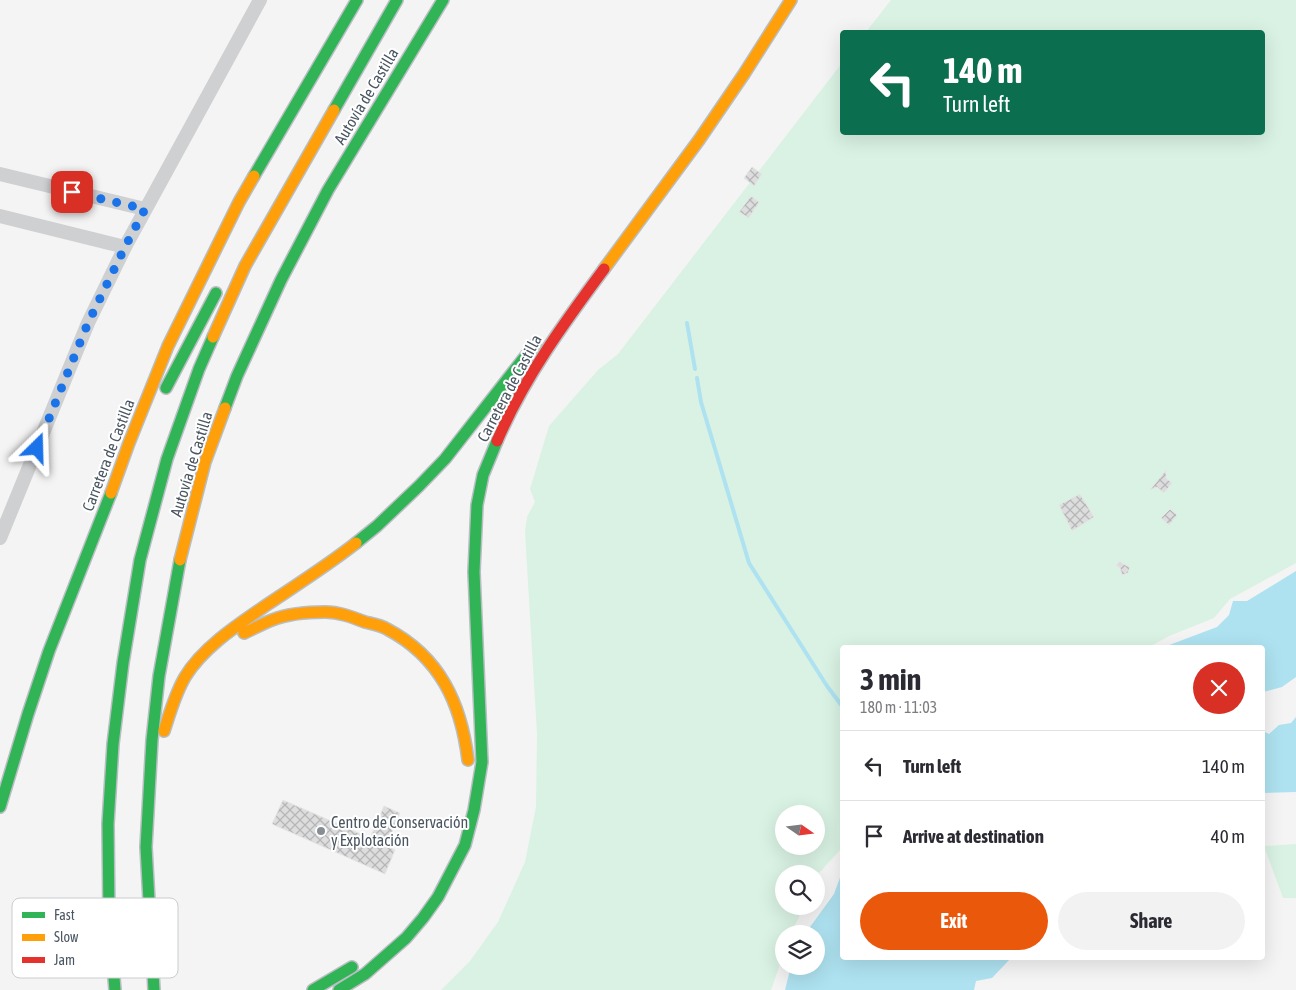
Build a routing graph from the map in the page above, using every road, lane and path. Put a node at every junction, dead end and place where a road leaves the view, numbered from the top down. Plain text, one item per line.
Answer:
1 (260, 0) edge
2 (357, 0) edge
3 (397, 0) edge
4 (443, 0) edge
5 (791, 0) edge
6 (340, 100) junction
7 (0, 174) edge
8 (279, 183) dead end
9 (650, 206) junction
10 (145, 209) junction
11 (0, 216) edge
12 (125, 247) junction
13 (219, 287) dead end
14 (552, 323) dead end
15 (540, 337) dead end
16 (161, 400) dead end
17 (149, 425) dead end
18 (100, 523) junction
19 (0, 538) edge
20 (170, 738) dead end
21 (466, 793) dead end
22 (0, 807) edge
23 (445, 859) dead end
24 (437, 875) dead end
25 (109, 898) edge
26 (148, 898) edge
27 (158, 898) edge
28 (360, 962) dead end
29 (313, 990) edge
30 (339, 990) edge

1 - 10 street
2 - 18 highway, Carretera de Castilla
3 - 6 highway, Autovía de Castilla
4 - 26 highway, Autovía de Castilla
5 - 9 highway, Carretera de Castilla
6 - 8 highway
6 - 25 highway, Autovía de Castilla
7 - 10 street
9 - 14 highway
9 - 30 highway, Carretera de Castilla
10 - 12 street
11 - 12 street
12 - 19 street
13 - 16 highway
15 - 27 highway
17 - 18 highway
18 - 22 highway, Carretera de Castilla
20 - 21 highway
23 - 24 highway
28 - 29 highway

